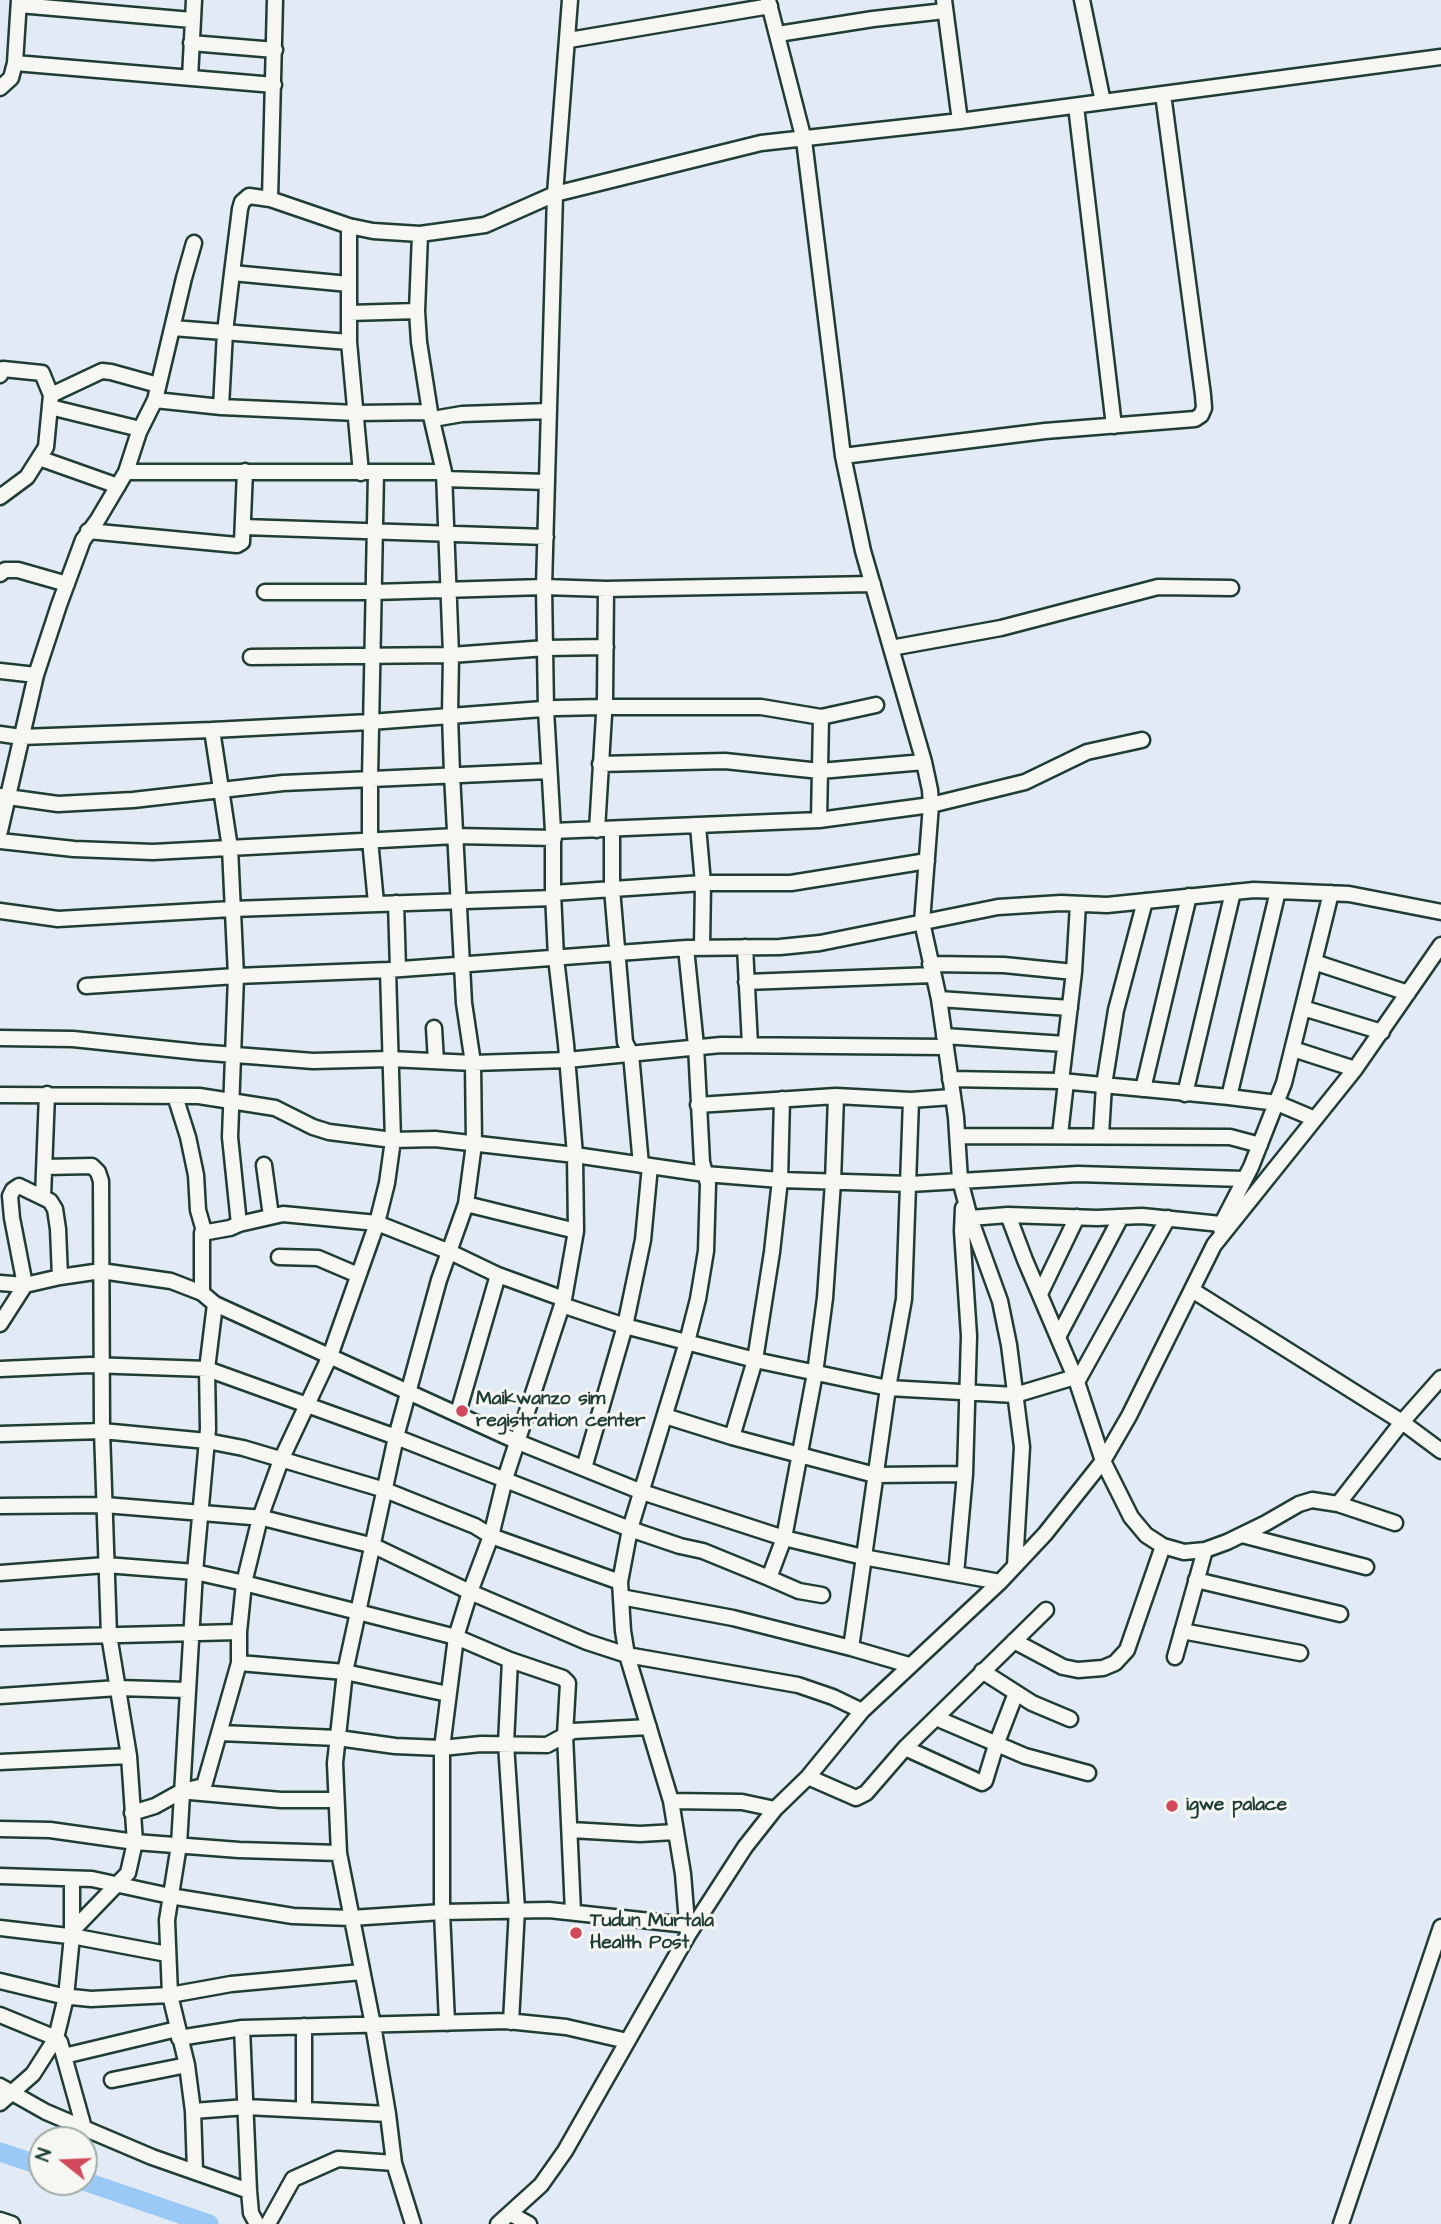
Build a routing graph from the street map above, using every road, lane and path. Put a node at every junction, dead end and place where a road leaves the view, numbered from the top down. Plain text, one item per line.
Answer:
1 (194, 0) edge
2 (275, 0) edge
3 (570, 0) edge
4 (1082, 0) edge
5 (19, 3) edge
6 (769, 3) edge
7 (945, 6) edge
8 (192, 19) junction
9 (778, 34) junction
10 (569, 40) junction
11 (191, 43) junction
12 (275, 50) junction
13 (1441, 57) edge
14 (15, 63) junction
15 (190, 78) junction
16 (274, 85) junction
17 (0, 88) edge
18 (1163, 94) junction
19 (1103, 102) junction
20 (1076, 106) junction
21 (960, 121) junction
22 (804, 140) junction
23 (555, 194) junction
24 (270, 199) junction
25 (349, 226) junction
26 (421, 234) junction
27 (194, 243) dead end
28 (232, 273) junction
29 (349, 284) junction
30 (417, 311) junction
31 (349, 313) junction
32 (173, 328) junction
33 (225, 332) junction
34 (349, 342) junction
35 (1, 371) edge
36 (42, 373) junction
37 (158, 385) junction
38 (71, 386) junction
39 (155, 400) junction
40 (50, 401) junction
41 (220, 407) junction
42 (549, 411) junction
43 (357, 413) junction
44 (432, 415) junction
45 (1114, 426) junction
46 (140, 429) junction
47 (843, 456) junction
48 (39, 458) junction
49 (245, 471) junction
50 (126, 472) junction
51 (361, 472) junction
52 (376, 473) junction
53 (444, 476) junction
54 (547, 482) junction
55 (118, 486) junction
56 (0, 497) edge
57 (243, 527) junction
58 (88, 531) junction
59 (374, 531) junction
60 (446, 533) junction
61 (546, 537) junction
62 (0, 564) edge
63 (18, 570) junction
64 (0, 574) edge
65 (67, 584) junction
66 (873, 584) junction
67 (544, 587) junction
68 (606, 589) junction
69 (1231, 589) dead end
70 (447, 591) junction
71 (265, 592) dead end
72 (374, 592) junction
73 (606, 647) junction
74 (546, 648) junction
75 (891, 648) junction
76 (451, 655) junction
77 (372, 656) junction
78 (251, 657) dead end
79 (0, 671) edge
80 (37, 675) junction
81 (876, 705) dead end
82 (604, 707) junction
83 (546, 710) junction
84 (450, 715) junction
85 (821, 717) junction
86 (370, 722) junction
87 (212, 730) junction
88 (0, 734) edge
89 (21, 737) junction
90 (1142, 740) dead end
91 (924, 762) junction
92 (600, 764) junction
93 (549, 771) junction
94 (820, 771) junction
95 (452, 775) junction
96 (370, 779) junction
97 (220, 791) junction
98 (4, 797) edge
99 (931, 805) junction
100 (819, 820) junction
101 (698, 826) junction
102 (612, 829) junction
103 (597, 830) junction
104 (0, 831) edge
105 (554, 834) junction
106 (456, 836) junction
107 (370, 840) junction
108 (0, 841) edge
109 (229, 848) junction
110 (927, 861) junction
111 (703, 883) junction
112 (612, 889) junction
113 (1278, 891) junction
114 (1233, 892) junction
115 (1331, 893) junction
116 (553, 896) junction
117 (1189, 896) junction
118 (458, 901) junction
119 (1145, 901) junction
120 (376, 903) junction
121 (396, 903) junction
122 (1078, 904) junction
123 (232, 909) junction
124 (0, 911) edge
125 (1441, 912) edge
126 (922, 922) junction
127 (1441, 945) edge
128 (745, 947) junction
129 (686, 948) junction
130 (702, 948) junction
131 (618, 954) junction
132 (556, 958) junction
133 (1314, 962) junction
134 (461, 963) junction
135 (393, 969) junction
136 (932, 970) junction
137 (1074, 972) junction
138 (236, 976) junction
139 (746, 982) junction
140 (86, 986) dead end
141 (1408, 993) junction
142 (939, 999) junction
143 (1070, 1008) junction
144 (1303, 1008) junction
145 (434, 1028) dead end
146 (1381, 1032) junction
147 (0, 1038) edge
148 (945, 1042) junction
149 (750, 1045) junction
150 (1065, 1045) junction
151 (696, 1046) junction
152 (1293, 1049) junction
153 (631, 1054) junction
154 (233, 1055) junction
155 (390, 1059) junction
156 (567, 1060) junction
157 (436, 1061) junction
158 (473, 1063) junction
159 (1354, 1069) junction
160 (950, 1079) junction
161 (1064, 1082) junction
162 (1104, 1085) junction
163 (1143, 1089) junction
164 (47, 1094) junction
165 (1185, 1094) junction
166 (0, 1095) edge
167 (175, 1096) junction
168 (836, 1096) junction
169 (953, 1097) junction
170 (1229, 1097) junction
171 (782, 1099) junction
172 (232, 1100) junction
173 (911, 1100) junction
174 (1277, 1103) junction
175 (698, 1105) junction
176 (1315, 1119) junction
177 (1060, 1135) junction
178 (1101, 1135) junction
179 (958, 1136) junction
180 (393, 1140) junction
181 (474, 1144) junction
182 (1260, 1144) junction
183 (576, 1155) junction
184 (264, 1165) dead end
185 (646, 1166) junction
186 (45, 1167) junction
187 (705, 1174) junction
188 (1244, 1179) junction
189 (780, 1180) junction
190 (961, 1180) junction
191 (833, 1182) junction
192 (910, 1184) junction
193 (43, 1197) junction
194 (964, 1197) junction
195 (466, 1204) junction
196 (1008, 1215) junction
197 (271, 1216) junction
198 (6, 1217) edge
199 (1077, 1217) junction
200 (1121, 1217) junction
201 (970, 1218) junction
202 (1168, 1218) junction
203 (377, 1223) junction
204 (239, 1224) junction
205 (1221, 1224) junction
206 (204, 1231) junction
207 (576, 1231) junction
208 (1214, 1245) junction
209 (450, 1252) junction
210 (279, 1257) dead end
211 (101, 1271) junction
212 (358, 1275) junction
213 (498, 1275) junction
214 (60, 1277) junction
215 (0, 1283) edge
216 (25, 1285) junction
217 (1192, 1290) junction
218 (202, 1293) junction
219 (1040, 1294) junction
220 (563, 1302) junction
221 (215, 1304) junction
222 (0, 1324) edge
223 (625, 1326) junction
224 (1058, 1337) junction
225 (687, 1342) junction
226 (330, 1356) junction
227 (755, 1360) junction
228 (102, 1366) junction
229 (0, 1369) edge
230 (207, 1369) junction
231 (815, 1373) junction
232 (1441, 1378) edge
233 (1076, 1380) junction
234 (888, 1388) junction
235 (409, 1391) junction
236 (966, 1391) junction
237 (1015, 1395) junction
238 (307, 1405) junction
239 (458, 1413) junction
240 (665, 1416) junction
241 (1402, 1422) junction
242 (102, 1431) junction
243 (0, 1434) edge
244 (396, 1437) junction
245 (732, 1437) junction
246 (207, 1441) junction
247 (518, 1442) junction
248 (1441, 1451) edge
249 (800, 1455) junction
250 (282, 1460) junction
251 (1103, 1461) junction
252 (584, 1468) junction
253 (964, 1474) junction
254 (875, 1475) junction
255 (505, 1479) junction
256 (384, 1490) junction
257 (642, 1492) junction
258 (1338, 1504) junction
259 (105, 1505) junction
260 (0, 1506) edge
261 (201, 1512) junction
262 (260, 1518) junction
263 (1395, 1523) dead end
264 (630, 1529) junction
265 (1242, 1535) junction
266 (491, 1536) junction
267 (784, 1538) junction
268 (374, 1546) junction
269 (1163, 1546) junction
270 (1205, 1550) junction
271 (863, 1557) junction
272 (106, 1565) junction
273 (1015, 1565) junction
274 (1366, 1567) dead end
275 (195, 1572) junction
276 (0, 1573) edge
277 (956, 1574) junction
278 (769, 1578) junction
279 (1196, 1580) junction
280 (1000, 1582) junction
281 (244, 1583) junction
282 (621, 1589) junction
283 (470, 1592) junction
284 (822, 1595) dead end
285 (1046, 1610) dead end
286 (358, 1611) junction
287 (1340, 1614) dead end
288 (1182, 1631) junction
289 (191, 1632) junction
290 (239, 1632) junction
291 (109, 1635) junction
292 (456, 1637) junction
293 (0, 1638) edge
294 (1014, 1641) junction
295 (851, 1648) junction
296 (1300, 1653) dead end
297 (627, 1655) junction
298 (1175, 1657) dead end
299 (510, 1660) junction
300 (239, 1663) junction
301 (909, 1665) junction
302 (982, 1671) junction
303 (345, 1672) junction
304 (118, 1688) junction
305 (187, 1690) junction
306 (1016, 1693) junction
307 (448, 1694) junction
308 (0, 1696) edge
309 (862, 1712) junction
310 (936, 1718) junction
311 (1070, 1719) dead end
312 (649, 1727) junction
313 (220, 1733) junction
314 (565, 1735) junction
315 (338, 1738) junction
316 (506, 1744) junction
317 (996, 1745) junction
318 (442, 1748) junction
319 (905, 1748) junction
320 (129, 1756) junction
321 (0, 1762) edge
322 (1088, 1773) dead end
323 (808, 1777) junction
324 (182, 1791) junction
325 (335, 1800) junction
326 (671, 1801) junction
327 (775, 1809) junction
328 (132, 1813) junction
329 (0, 1829) edge
330 (571, 1830) junction
331 (676, 1832) junction
332 (135, 1842) junction
333 (178, 1845) junction
334 (339, 1853) junction
335 (0, 1876) edge
336 (72, 1879) junction
337 (120, 1884) junction
338 (170, 1896) junction
339 (517, 1909) junction
340 (442, 1912) junction
341 (573, 1912) junction
342 (351, 1918) junction
343 (1441, 1927) edge
344 (0, 1928) edge
345 (687, 1930) junction
346 (72, 1933) junction
347 (167, 1954) junction
348 (362, 1972) junction
349 (0, 1981) edge
350 (170, 1995) junction
351 (66, 1997) junction
352 (0, 2015) edge
353 (511, 2022) junction
354 (447, 2023) junction
355 (373, 2025) junction
356 (304, 2026) junction
357 (242, 2028) junction
358 (178, 2034) junction
359 (56, 2038) junction
360 (627, 2041) junction
361 (64, 2056) junction
362 (187, 2065) junction
363 (113, 2080) dead end
364 (6, 2090) edge
365 (0, 2103) edge
366 (246, 2107) junction
367 (304, 2110) junction
368 (193, 2111) junction
369 (388, 2114) junction
370 (79, 2126) edge
371 (83, 2126) edge
372 (98, 2134) edge
373 (394, 2163) junction
374 (195, 2171) junction
375 (249, 2191) junction
376 (511, 2214) junction
377 (0, 2220) edge
378 (12, 2224) edge
379 (257, 2224) edge
380 (268, 2224) edge
381 (413, 2224) edge
382 (498, 2224) edge
383 (529, 2224) edge
384 (1342, 2224) edge

1 - 8 street
2 - 12 street
3 - 10 street
4 - 19 street
5 - 8 street
5 - 14 street
6 - 9 street
6 - 10 street
7 - 9 street
7 - 21 street
8 - 11 street
9 - 22 street
10 - 23 street
11 - 12 street
11 - 15 street
12 - 16 street
13 - 18 street
14 - 15 street
14 - 17 street
15 - 16 street
16 - 24 street
18 - 19 street
18 - 45 street
19 - 20 street
20 - 21 street
20 - 45 street
21 - 22 street
22 - 23 street
22 - 47 street
23 - 26 street
23 - 42 street
24 - 25 street
24 - 28 street
25 - 26 street
25 - 29 street
26 - 30 street
27 - 32 street
28 - 29 street
28 - 33 street
29 - 31 street
30 - 31 street
30 - 44 street
31 - 34 street
32 - 33 street
32 - 37 street
33 - 34 street
33 - 41 street
34 - 43 street
35 - 36 street
36 - 38 street
36 - 40 street
37 - 38 street
37 - 39 street
38 - 40 street
39 - 41 street
39 - 46 street
40 - 46 street
40 - 48 street
41 - 43 street
42 - 44 street
42 - 54 street
43 - 44 street
43 - 51 street
44 - 53 street
45 - 47 street
46 - 50 street
47 - 66 street
48 - 55 street
48 - 56 street
49 - 50 street
49 - 51 street
49 - 57 street
50 - 55 street
51 - 52 street
52 - 53 street
52 - 59 street
53 - 54 street
53 - 60 street
54 - 61 street
55 - 58 street
57 - 58 street
57 - 59 street
58 - 65 street
59 - 60 street
59 - 72 street
60 - 61 street
60 - 70 street
61 - 67 street
62 - 63 street
63 - 64 street
63 - 65 street
65 - 80 street
66 - 68 street
66 - 75 street
67 - 68 street
67 - 70 street
67 - 74 street
68 - 73 street
69 - 75 street
70 - 72 street
70 - 76 street
71 - 72 street
72 - 77 street
73 - 74 street
73 - 82 street
74 - 76 street
74 - 83 street
75 - 91 street
76 - 77 street
76 - 84 street
77 - 78 street
77 - 86 street
79 - 80 street
80 - 89 street
81 - 85 street
82 - 83 street
82 - 85 street
82 - 92 street
83 - 84 street
83 - 93 street
84 - 86 street
84 - 95 street
85 - 94 street
86 - 87 street
86 - 96 street
87 - 89 street
87 - 97 street
88 - 89 street
89 - 98 street
90 - 99 street
91 - 94 street
91 - 99 street
92 - 94 street
92 - 103 street
93 - 95 street
93 - 105 street
94 - 100 street
95 - 96 street
95 - 106 street
96 - 97 street
96 - 107 street
97 - 98 street
97 - 109 street
98 - 104 street
99 - 100 street
99 - 110 street
100 - 101 street
101 - 102 street
101 - 111 street
102 - 103 street
102 - 112 street
103 - 105 street
105 - 106 street
105 - 116 street
106 - 107 street
106 - 118 street
107 - 109 street
107 - 120 street
108 - 109 street
109 - 123 street
110 - 111 street
110 - 126 street
111 - 112 street
111 - 130 street
112 - 116 street
112 - 131 street
113 - 114 street
113 - 115 street
113 - 170 street
114 - 117 street
114 - 165 street
115 - 125 street
115 - 133 street
116 - 118 street
116 - 132 street
117 - 119 street
117 - 163 street
118 - 121 street
118 - 134 street
119 - 122 street
119 - 162 street
120 - 121 street
120 - 123 street
121 - 135 street
122 - 126 street
122 - 137 street
123 - 124 street
123 - 138 street
126 - 128 street
126 - 136 street
127 - 141 street
128 - 130 street
128 - 139 street
129 - 130 street
129 - 131 street
129 - 151 street
131 - 132 street
131 - 153 street
132 - 134 street
132 - 156 street
133 - 141 street
133 - 144 street
134 - 135 street
134 - 158 street
135 - 138 street
135 - 155 street
136 - 137 street
136 - 139 street
136 - 142 street
137 - 143 street
138 - 140 street
138 - 154 street
139 - 149 street
141 - 146 street
142 - 143 street
142 - 148 street
143 - 150 street
144 - 146 street
144 - 152 street
145 - 157 street
146 - 159 street
147 - 154 street
148 - 149 street
148 - 150 street
148 - 160 street
149 - 151 street
150 - 161 street
151 - 153 street
151 - 175 street
152 - 159 street
152 - 174 street
153 - 156 street
153 - 185 street
154 - 155 street
154 - 172 street
155 - 157 street
155 - 180 street
156 - 158 street
156 - 183 street
157 - 158 street
158 - 181 street
159 - 176 street
160 - 161 street
160 - 169 street
161 - 162 street
161 - 177 street
162 - 163 street
162 - 178 street
163 - 165 street
164 - 166 street
164 - 167 street
164 - 186 street
165 - 170 street
167 - 172 street
167 - 206 street
168 - 171 street
168 - 173 street
168 - 191 street
169 - 173 street
169 - 179 street
170 - 174 street
171 - 175 street
171 - 189 street
172 - 180 street
172 - 204 street
173 - 192 street
174 - 176 street
174 - 182 street
175 - 187 street
176 - 208 street
177 - 178 street
177 - 179 street
178 - 182 street
179 - 190 street
180 - 181 street
180 - 203 street
181 - 183 street
181 - 195 street
182 - 188 street
183 - 185 street
183 - 207 street
184 - 197 street
185 - 187 street
185 - 223 street
186 - 193 street
186 - 211 street
187 - 189 street
187 - 225 street
188 - 190 street
188 - 205 street
189 - 191 street
189 - 227 street
190 - 192 street
190 - 194 street
191 - 192 street
191 - 231 street
192 - 234 street
193 - 198 street
193 - 214 street
194 - 201 street
194 - 236 street
195 - 207 street
195 - 209 street
196 - 199 street
196 - 201 street
196 - 219 street
197 - 203 street
197 - 204 street
198 - 216 street
199 - 200 street
199 - 219 street
200 - 202 street
200 - 224 street
201 - 237 street
202 - 205 street
202 - 233 street
203 - 209 street
203 - 212 street
204 - 206 street
205 - 208 street
206 - 218 street
207 - 220 street
208 - 217 street
209 - 213 street
209 - 235 street
210 - 212 street
211 - 214 street
211 - 218 street
211 - 228 street
212 - 226 street
213 - 220 street
213 - 239 street
214 - 216 street
215 - 216 street
216 - 222 street
217 - 241 street
217 - 251 street
218 - 221 street
219 - 224 street
220 - 223 street
220 - 247 street
221 - 226 street
221 - 230 street
223 - 225 street
223 - 252 street
224 - 233 street
225 - 227 street
225 - 240 street
226 - 235 street
226 - 238 street
227 - 231 street
227 - 245 street
228 - 229 street
228 - 230 street
228 - 242 street
230 - 238 street
230 - 246 street
231 - 234 street
231 - 249 street
232 - 241 street
233 - 237 street
233 - 251 street
234 - 236 street
234 - 254 street
235 - 239 street
235 - 244 street
236 - 237 street
236 - 253 street
237 - 273 street
238 - 244 street
238 - 250 street
239 - 247 street
240 - 245 street
240 - 257 street
241 - 248 street
241 - 258 street
242 - 243 street
242 - 246 street
242 - 259 street
244 - 255 street
244 - 256 street
245 - 249 street
246 - 250 street
246 - 261 street
247 - 252 street
247 - 255 street
249 - 254 street
249 - 267 street
250 - 256 street
250 - 262 street
251 - 269 street
251 - 273 street
252 - 257 street
253 - 254 street
253 - 277 street
254 - 271 street
255 - 264 street
255 - 266 street
256 - 266 street
256 - 268 street
257 - 264 street
257 - 267 street
258 - 263 street
258 - 265 street
259 - 260 street
259 - 261 street
259 - 272 street
261 - 262 street
261 - 275 street
262 - 268 street
262 - 281 street
264 - 278 street
264 - 282 street
265 - 270 street
265 - 274 street
266 - 282 street
266 - 283 street
267 - 271 street
267 - 278 street
268 - 283 street
268 - 286 street
269 - 270 street
269 - 294 street
270 - 279 street
271 - 277 street
271 - 295 street
272 - 275 street
272 - 276 street
272 - 291 street
273 - 280 street
275 - 281 street
275 - 289 street
277 - 280 street
278 - 284 street
279 - 287 street
279 - 288 street
280 - 301 street
281 - 286 street
281 - 290 street
282 - 295 street
282 - 297 street
283 - 292 street
283 - 297 street
285 - 294 street
286 - 292 street
286 - 303 street
288 - 296 street
288 - 298 street
289 - 290 street
289 - 291 street
289 - 305 street
290 - 300 street
291 - 293 street
291 - 304 street
292 - 299 street
292 - 307 street
294 - 302 street
295 - 301 street
297 - 309 street
297 - 312 street
299 - 314 street
299 - 316 street
300 - 303 street
300 - 313 street
301 - 309 street
302 - 306 street
302 - 310 street
303 - 307 street
303 - 315 street
304 - 305 street
304 - 308 street
304 - 320 street
305 - 324 street
306 - 311 street
306 - 317 street
307 - 318 street
309 - 323 street
310 - 317 street
310 - 319 street
312 - 314 street
312 - 326 street
313 - 315 street
313 - 324 street
314 - 316 street
314 - 330 street
315 - 318 street
315 - 325 street
316 - 318 street
316 - 339 street
317 - 319 street
317 - 322 street
318 - 340 street
319 - 323 street
320 - 321 street
320 - 328 street
323 - 327 street
324 - 325 street
324 - 328 street
324 - 333 street
325 - 334 street
326 - 327 street
326 - 331 street
327 - 345 street
328 - 332 street
329 - 332 street
330 - 331 street
330 - 341 street
331 - 345 street
332 - 333 street
332 - 337 street
333 - 334 street
333 - 338 street
334 - 342 street
335 - 336 street
336 - 337 street
336 - 346 street
337 - 338 street
337 - 346 street
338 - 342 street
338 - 347 street
339 - 340 street
339 - 341 street
339 - 353 street
340 - 342 street
340 - 354 street
341 - 345 street
342 - 348 street
343 - 384 street
344 - 346 street
345 - 360 street
346 - 347 street
346 - 351 street
347 - 350 street
348 - 350 street
348 - 355 street
349 - 351 street
350 - 351 street
350 - 358 street
351 - 359 street
352 - 359 street
353 - 354 street
353 - 360 street
354 - 355 street
355 - 356 street
355 - 369 street
356 - 357 street
356 - 367 street
357 - 358 street
357 - 366 street
358 - 361 street
358 - 362 street
359 - 361 street
359 - 364 street
360 - 376 street
361 - 371 street
362 - 363 street
362 - 368 street
364 - 365 street
364 - 370 street
366 - 367 street
366 - 368 street
366 - 375 street
367 - 369 street
368 - 374 street
369 - 373 street
372 - 374 street
373 - 380 street
373 - 381 street
374 - 375 street
375 - 379 street
376 - 382 street
376 - 383 street
377 - 378 street

